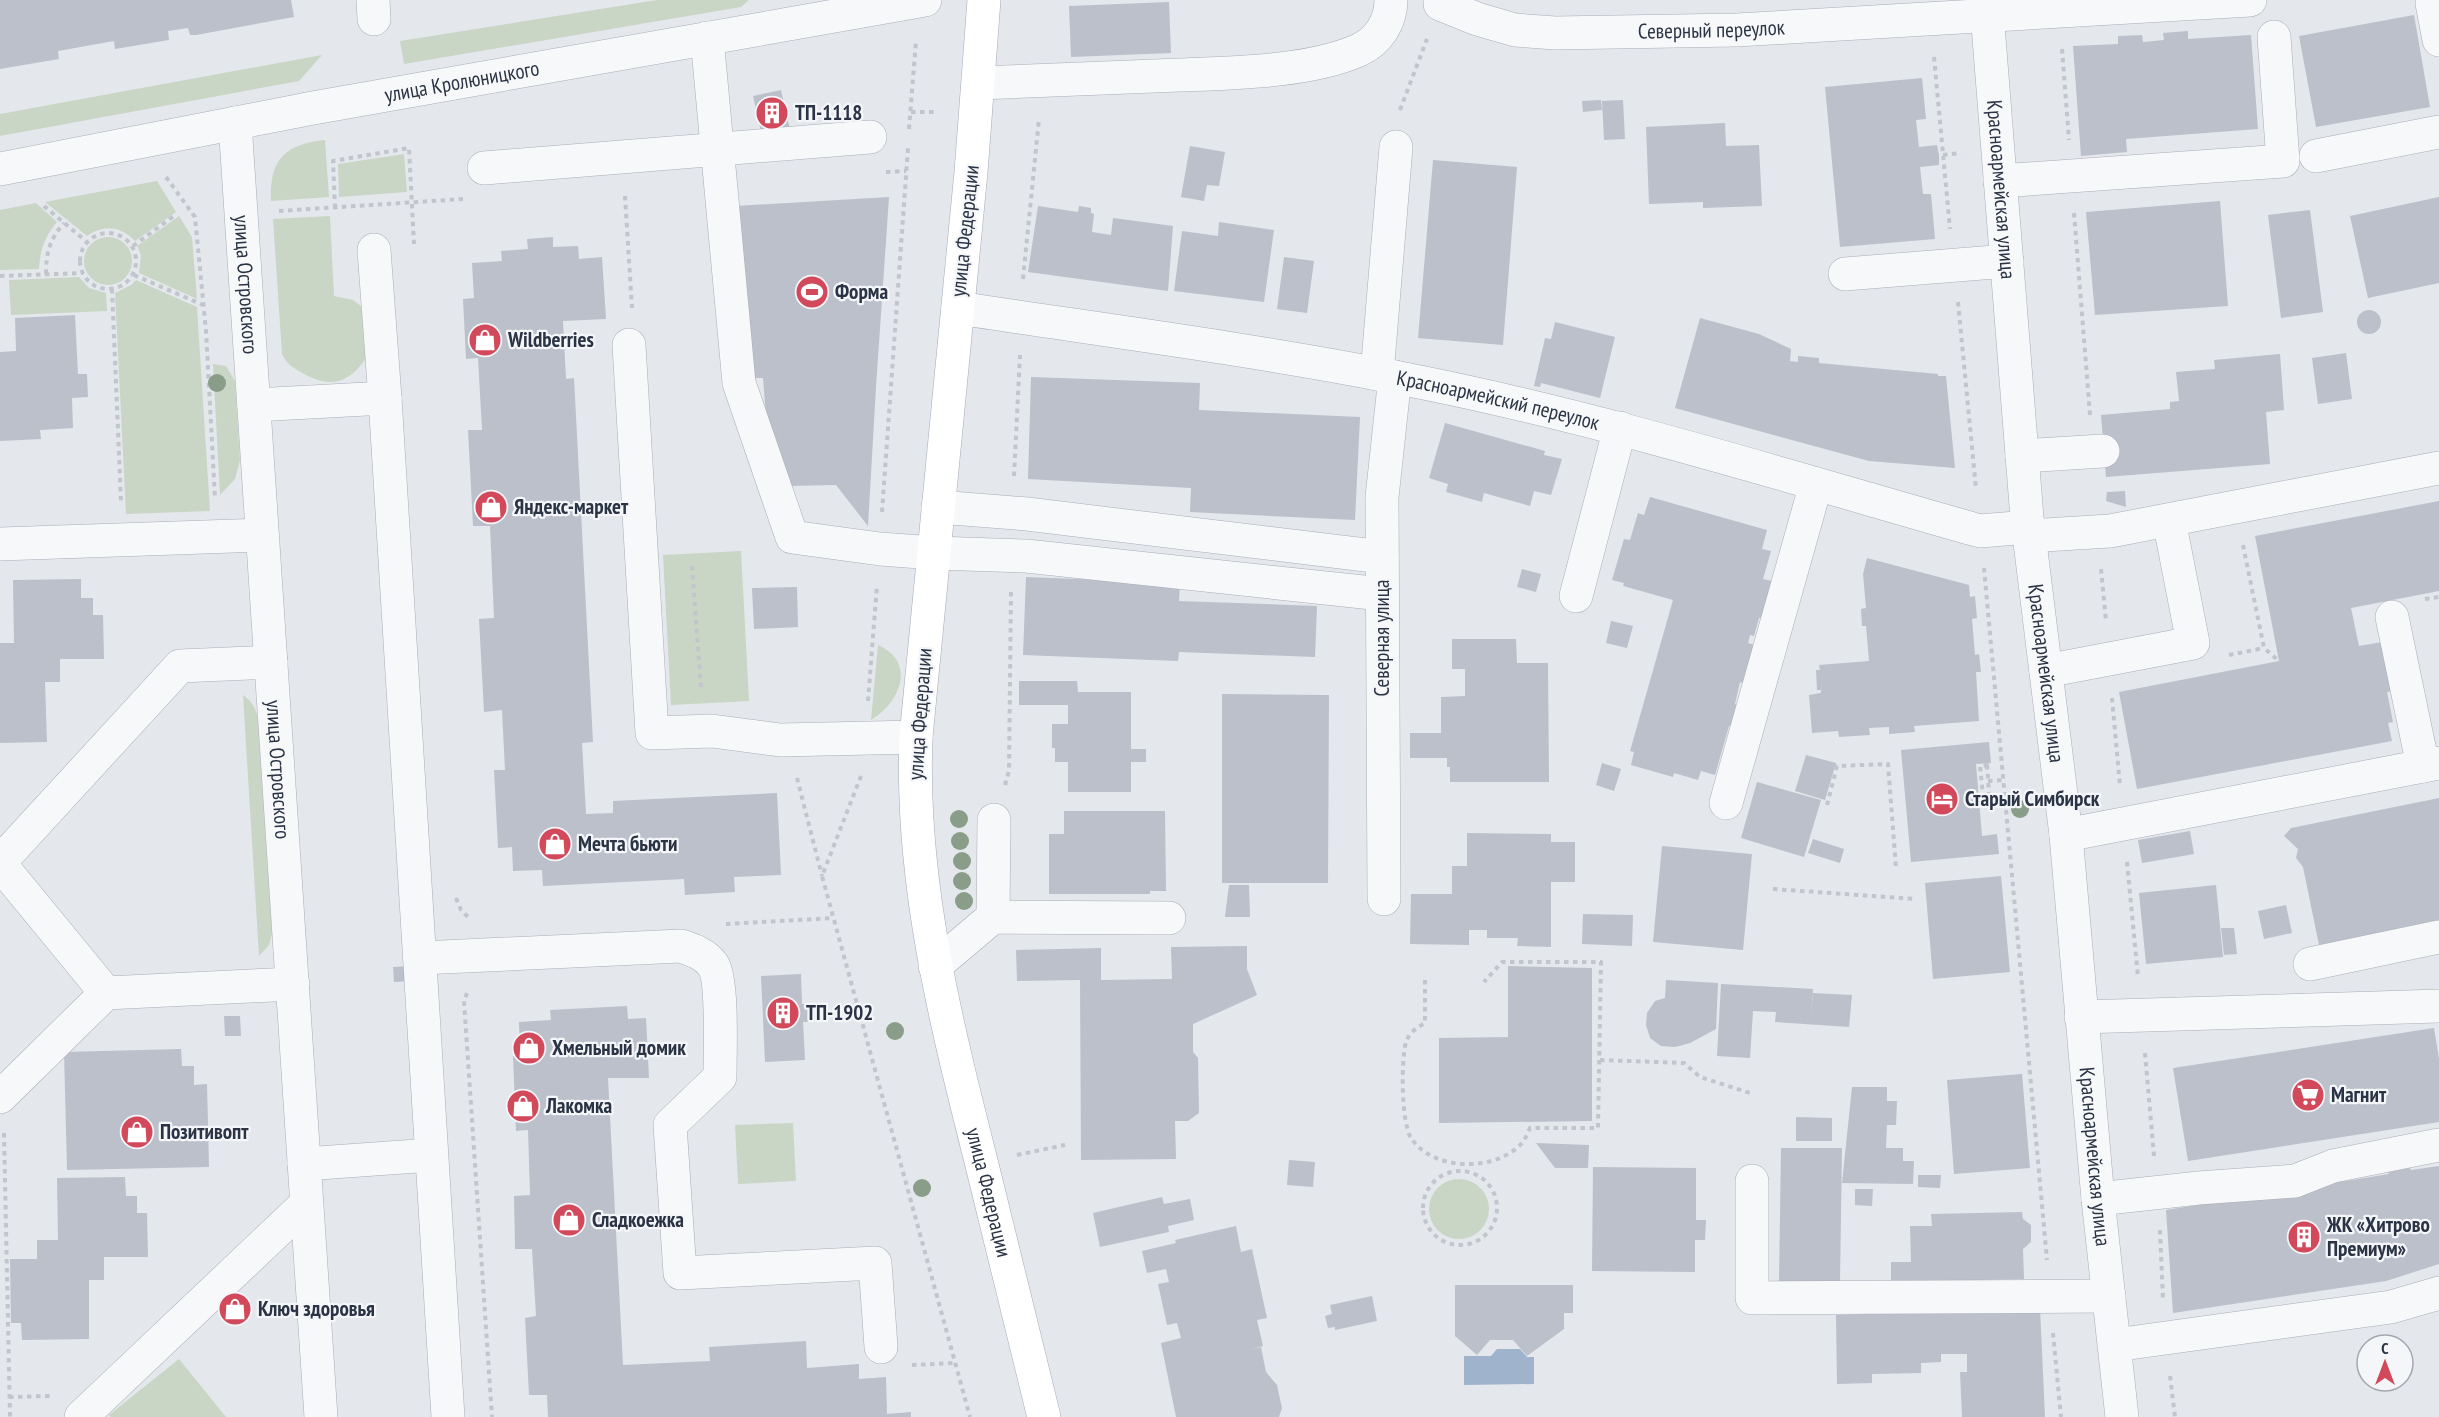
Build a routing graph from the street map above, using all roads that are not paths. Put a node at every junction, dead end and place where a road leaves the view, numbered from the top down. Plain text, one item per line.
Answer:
1 (922, 0) edge
2 (984, 0) edge
3 (2250, 0) edge
4 (2433, 1) edge
5 (1440, 2) edge
6 (844, 7) edge
7 (1391, 8) edge
8 (1987, 8) edge
9 (707, 38) junction
10 (2274, 38) dead end
11 (2439, 40) edge
12 (979, 83) junction
13 (235, 123) junction
14 (2439, 132) edge
15 (870, 137) dead end
16 (1396, 147) road end
17 (717, 150) junction
18 (2316, 156) dead end
19 (484, 168) dead end
20 (0, 169) edge
21 (2000, 181) junction
22 (374, 250) dead end
23 (2007, 261) junction
24 (1845, 274) dead end
25 (958, 308) junction
26 (631, 332) road end
27 (1386, 376) junction
28 (385, 398) junction
29 (254, 405) junction
30 (1620, 428) junction
31 (2098, 451) road end
32 (2022, 456) junction
33 (2439, 468) edge
34 (1816, 484) junction
35 (938, 507) junction
36 (2169, 520) junction
37 (2029, 532) junction
38 (262, 536) junction
39 (0, 544) edge
40 (934, 554) junction
41 (1382, 557) junction
42 (1382, 594) junction
43 (1576, 596) dead end
44 (2392, 617) dead end
45 (271, 662) junction
46 (2046, 671) junction
47 (916, 737) junction
48 (2431, 765) edge
49 (1726, 803) dead end
50 (994, 820) road end
51 (2066, 835) junction
52 (0, 863) edge
53 (1384, 899) dead end
54 (993, 917) junction
55 (1169, 918) dead end
56 (2439, 937) edge
57 (420, 958) junction
58 (2310, 964) dead end
59 (935, 966) junction
60 (293, 984) junction
61 (106, 993) junction
62 (2439, 1006) edge
63 (2081, 1017) junction
64 (2, 1095) edge
65 (2439, 1145) edge
66 (431, 1155) junction
67 (304, 1164) junction
68 (1752, 1181) dead end
69 (2098, 1199) junction
70 (306, 1204) junction
71 (2439, 1293) edge
72 (2109, 1296) junction
73 (2115, 1345) junction
74 (893, 1357) road end
75 (81, 1417) edge
76 (321, 1417) edge
77 (447, 1417) edge
78 (1044, 1417) edge
79 (2122, 1417) edge

1 - 6 street, улица Кролюницкого
2 - 12 main road, улица Федерации
3 - 8 street, Северный переулок
4 - 11 street
5 - 8 street, Северный переулок
6 - 9 street, улица Кролюницкого
7 - 12 street
8 - 21 street, Красноармейская улица
9 - 13 street, улица Кролюницкого
9 - 17 street
10 - 21 street
12 - 25 main road, улица Федерации
13 - 20 street, улица Кролюницкого
13 - 29 street, улица Островского
14 - 18 street
15 - 17 street
16 - 27 street, Северная улица
17 - 19 street
17 - 40 street
21 - 23 street, Красноармейская улица
22 - 28 street
23 - 24 street
23 - 32 street, Красноармейская улица
25 - 27 street, Красноармейский переулок
25 - 35 main road, улица Федерации
26 - 47 street
27 - 30 street, Красноармейский переулок
27 - 41 street, Северная улица
28 - 29 street
28 - 57 street
29 - 38 street, улица Островского
30 - 34 street, Красноармейский переулок
30 - 43 street
31 - 32 street
32 - 37 street, Красноармейская улица
33 - 36 street, Красноармейский переулок
34 - 37 street, Красноармейский переулок
34 - 49 street
35 - 40 main road, улица Федерации
35 - 41 street
36 - 37 street, Красноармейский переулок
36 - 46 street
37 - 46 street, Красноармейская улица
38 - 39 street
38 - 45 street, улица Островского
40 - 42 street
40 - 47 main road, улица Федерации
41 - 42 street, Северная улица
42 - 53 street, Северная улица
44 - 48 street
45 - 52 street
45 - 60 street, улица Островского
46 - 51 street, Красноармейская улица
47 - 59 main road, улица Федерации
48 - 51 street
50 - 54 street
51 - 63 street, Красноармейская улица
52 - 61 street
54 - 55 street
54 - 59 street
56 - 58 street
57 - 66 street
57 - 74 street
59 - 78 main road, улица Федерации
60 - 61 street
60 - 67 street, улица Островского
61 - 64 street
62 - 63 street
63 - 69 street, Красноармейская улица
65 - 69 street
66 - 67 street
66 - 77 street
67 - 70 street, улица Островского
68 - 72 street
69 - 72 street, Красноармейская улица
70 - 75 street
70 - 76 street, улица Островского
71 - 73 street
72 - 73 street, Красноармейская улица
73 - 79 street, Красноармейская улица

